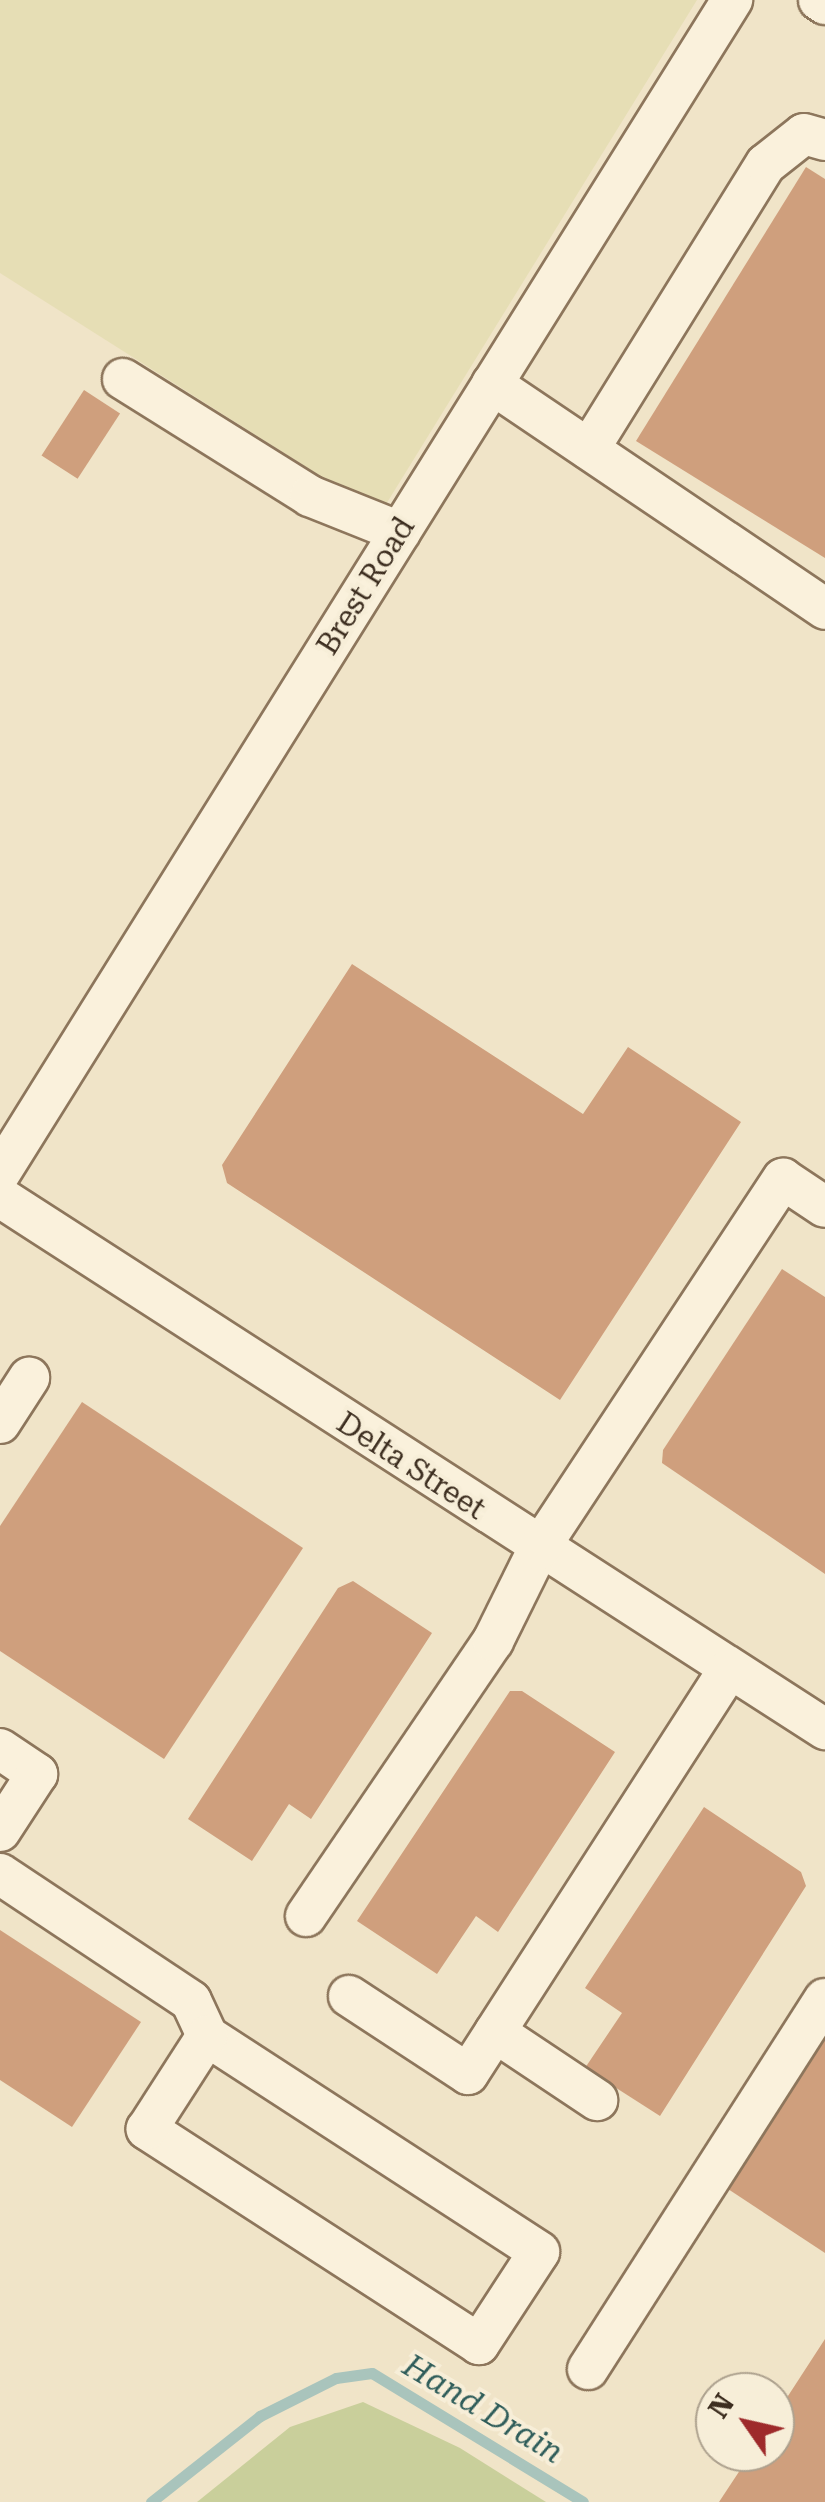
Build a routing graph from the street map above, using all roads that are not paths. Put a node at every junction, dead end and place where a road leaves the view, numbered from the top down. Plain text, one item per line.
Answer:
1 (732, 0) edge
2 (819, 0) edge
3 (825, 4) edge
4 (825, 140) edge
5 (123, 379) dead end
6 (492, 384) junction
7 (588, 449) junction
8 (400, 532) junction
9 (825, 609) edge
10 (0, 1177) edge
11 (825, 1207) edge
12 (29, 1378) dead end
13 (0, 1423) edge
14 (538, 1550) junction
15 (729, 1669) junction
16 (825, 1730) edge
17 (0, 1750) edge
18 (0, 1832) edge
19 (0, 1874) edge
20 (306, 1916) dead end
21 (349, 1996) dead end
22 (825, 1999) edge
23 (495, 2032) junction
24 (207, 2036) junction
25 (597, 2100) dead end
26 (588, 2369) dead end

1 - 6 street, Brest Road
2 - 3 street
4 - 7 street
5 - 8 street
6 - 7 street
6 - 8 street, Brest Road
7 - 9 street
8 - 10 street, Brest Road
10 - 14 street, Delta Street
11 - 14 street
12 - 13 street
14 - 15 street, Delta Street
14 - 20 street
15 - 16 street, Delta Street
15 - 23 street
17 - 18 street
19 - 24 street
21 - 23 street
22 - 26 street
23 - 25 street
24 - 24 street

